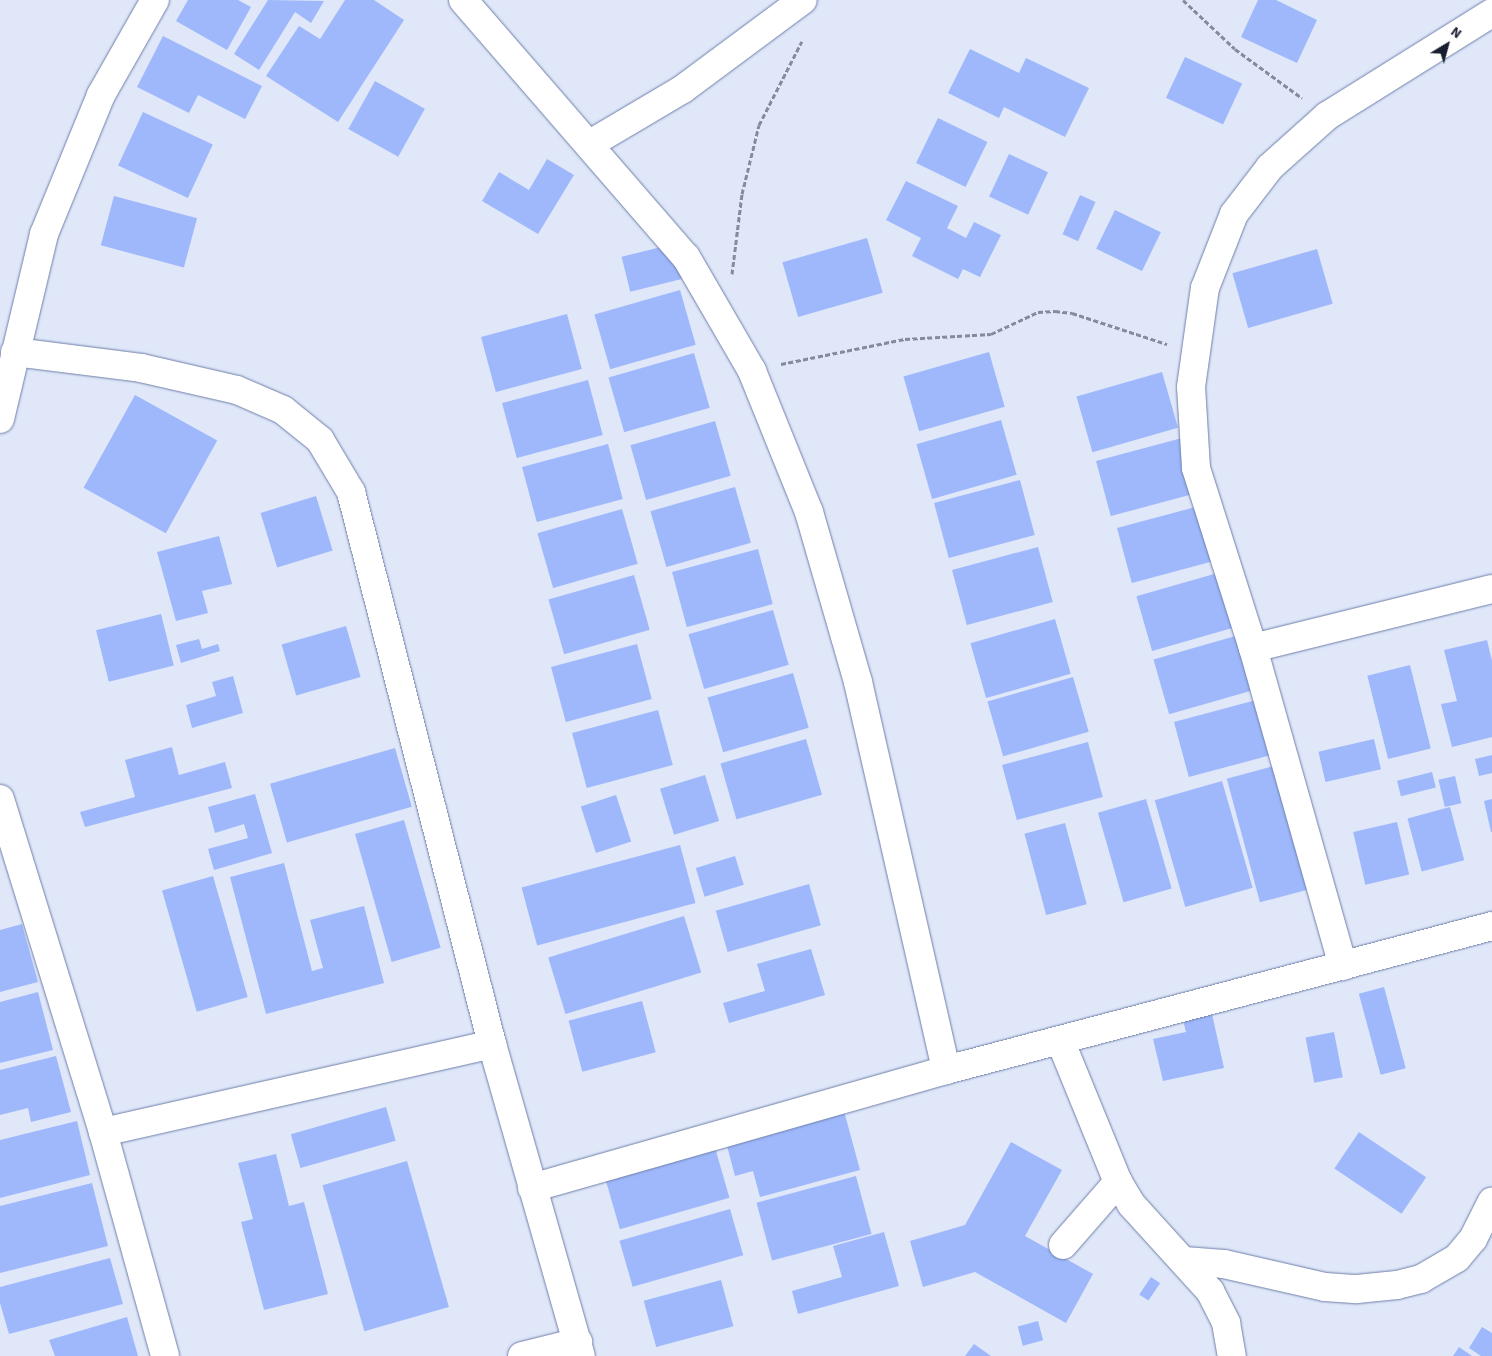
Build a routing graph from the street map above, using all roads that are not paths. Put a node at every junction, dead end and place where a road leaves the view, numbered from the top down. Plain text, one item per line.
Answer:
1 (155, 0) edge
2 (463, 0) edge
3 (803, 0) edge
4 (1492, 13) edge
5 (590, 144) junction
6 (15, 352) junction
7 (0, 419) edge
8 (1492, 589) edge
9 (1253, 648) junction
10 (0, 799) edge
11 (1492, 926) edge
12 (1343, 966) junction
13 (1060, 1040) junction
14 (492, 1044) junction
15 (946, 1070) junction
16 (103, 1132) junction
17 (1118, 1182) junction
18 (532, 1188) junction
19 (1492, 1201) edge
20 (1063, 1245) dead end
21 (1184, 1261) junction
22 (579, 1349) edge
23 (165, 1356) edge
24 (522, 1356) edge
25 (1232, 1356) edge

1 - 6 street
2 - 5 street
3 - 5 street
4 - 9 street
5 - 15 street
6 - 7 street
6 - 14 street
8 - 9 street
9 - 12 street
10 - 16 street
11 - 12 street
12 - 13 street
13 - 15 street
13 - 17 street
14 - 16 street
14 - 18 street
15 - 18 street
16 - 23 street
17 - 20 street
17 - 21 street
18 - 22 street
19 - 21 street
21 - 25 street
22 - 24 street

